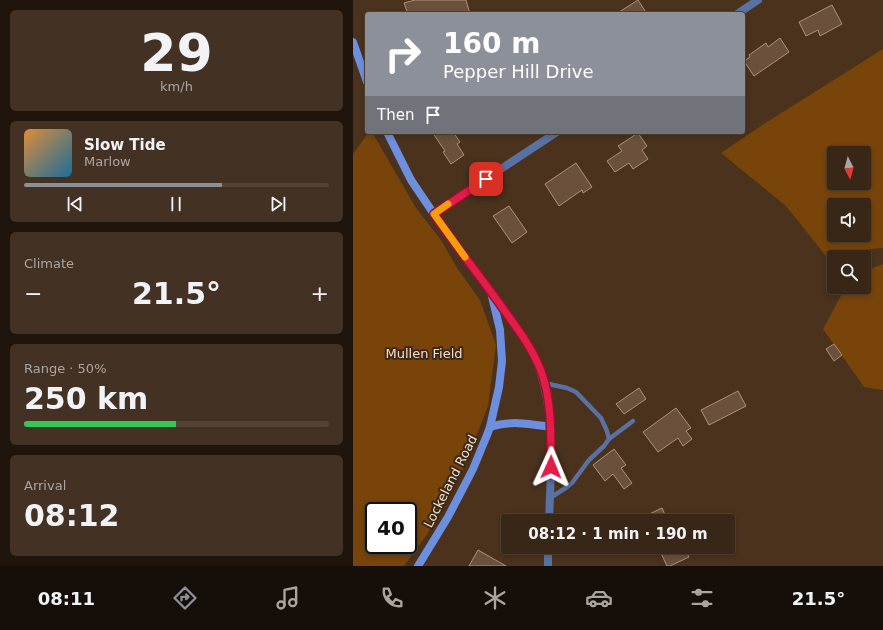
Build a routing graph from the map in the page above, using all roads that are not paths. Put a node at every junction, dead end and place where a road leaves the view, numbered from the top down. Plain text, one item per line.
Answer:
1 (758, 0) edge
2 (740, 12) edge
3 (353, 42) edge
4 (365, 76) edge
5 (388, 134) edge
6 (554, 134) edge
7 (434, 214) junction
8 (491, 292) junction
9 (544, 383) junction
10 (633, 421) dead end
11 (490, 427) junction
12 (551, 427) junction
13 (609, 439) junction
14 (550, 498) junction
15 (549, 514) edge
16 (548, 554) edge
17 (418, 566) edge
18 (548, 566) edge

1 - 2 street
3 - 4 main road
5 - 7 main road
6 - 7 street
7 - 8 main road
8 - 9 street
8 - 11 main road, Lockeland Road
9 - 12 street
9 - 13 lane
10 - 13 lane
11 - 12 main road, Lockeland Road
11 - 17 main road, Lockeland Road
12 - 14 street
13 - 14 lane
14 - 15 street
16 - 18 street

